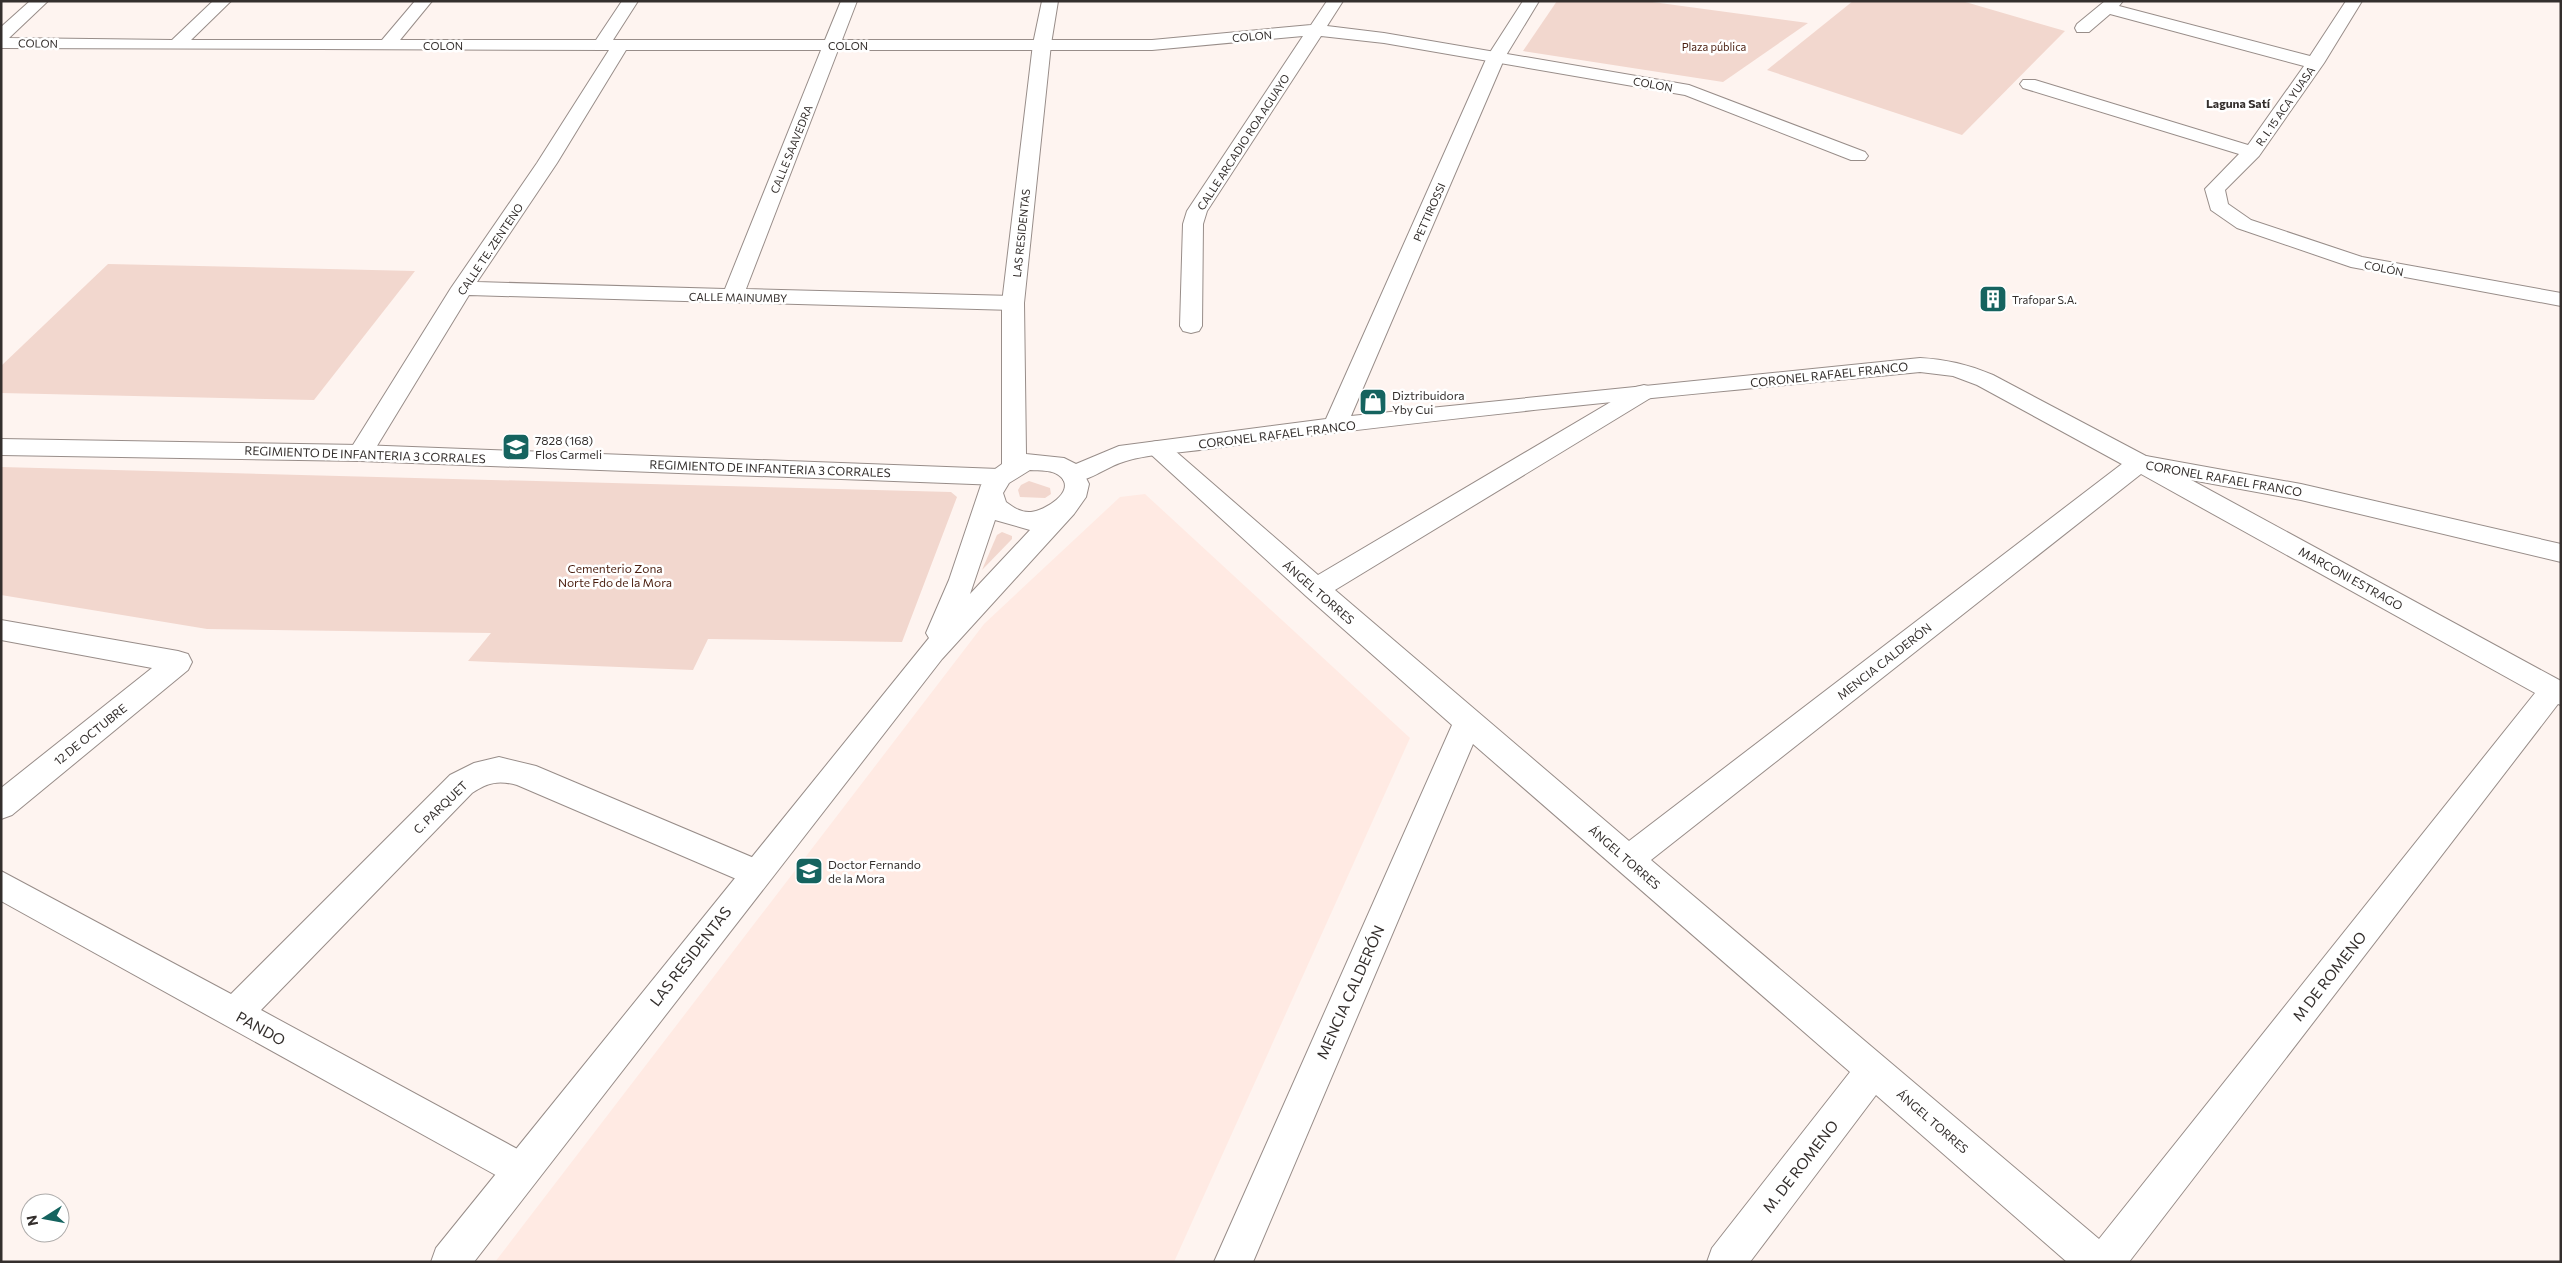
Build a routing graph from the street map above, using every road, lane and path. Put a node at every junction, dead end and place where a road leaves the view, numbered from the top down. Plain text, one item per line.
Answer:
1 (40, 1) edge
2 (223, 1) edge
3 (424, 1) edge
4 (630, 1) edge
5 (849, 1) edge
6 (1050, 1) edge
7 (1335, 1) edge
8 (1531, 1) edge
9 (2354, 1) edge
10 (2111, 5) edge
11 (2083, 28) dead end
12 (1316, 30) junction
13 (1, 36) edge
14 (1, 43) edge
15 (1042, 44) junction
16 (176, 45) junction
17 (387, 45) junction
18 (611, 45) junction
19 (832, 45) junction
20 (1496, 57) junction
21 (2315, 63) junction
22 (2029, 84) dead end
23 (2252, 152) junction
24 (1858, 156) dead end
25 (2218, 206) joint
26 (462, 288) junction
27 (732, 297) junction
28 (2561, 300) edge
29 (1014, 303) junction
30 (1191, 326) dead end
31 (1644, 392) junction
32 (1335, 426) junction
33 (1, 447) edge
34 (1156, 449) junction
35 (360, 452) junction
36 (2140, 463) junction
37 (1073, 476) junction
38 (1001, 479) junction
39 (1065, 508) junction
40 (2561, 553) edge
41 (1315, 589) junction
42 (1, 630) edge
43 (932, 652) junction
44 (2557, 692) edge
45 (1468, 722) junction
46 (1, 806) edge
47 (1628, 860) junction
48 (755, 873) junction
49 (1, 885) edge
50 (235, 1014) junction
51 (1874, 1070) junction
52 (521, 1171) junction
53 (450, 1262) edge
54 (1233, 1262) edge
55 (1726, 1262) edge
56 (2097, 1262) edge
57 (2105, 1262) edge

1 - 13 street
2 - 16 street
3 - 17 street
4 - 18 street, CALLE TE. ZENTENO
5 - 19 street, CALLE SAAVEDRA
6 - 15 street, LAS RESIDENTAS
7 - 12 street, CALLE ARCADIO ROA AGUAYO
8 - 20 street, PETTIROSSI
9 - 21 street, R. I. 15 ACA YUASA
10 - 11 street
10 - 21 street
12 - 15 street, COLON
12 - 20 street, COLON
12 - 30 street, CALLE ARCADIO ROA AGUAYO
14 - 16 street, COLON
15 - 19 street, COLON
15 - 29 street, LAS RESIDENTAS
16 - 17 street, COLON
17 - 18 street, COLON
18 - 19 street, COLON
18 - 26 street, CALLE TE. ZENTENO
19 - 27 street, CALLE SAAVEDRA
20 - 24 street, COLON
20 - 32 street, PETTIROSSI
21 - 23 street, R. I. 15 ACA YUASA
22 - 23 street
23 - 25 street, R. I. 15 ACA YUASA
25 - 28 street, COLÓN
26 - 27 street, CALLE MAINUMBY
26 - 35 street, CALLE TE. ZENTENO
27 - 29 street, CALLE MAINUMBY
29 - 38 street, LAS RESIDENTAS
31 - 32 street, CORONEL RAFAEL FRANCO
31 - 36 street, CORONEL RAFAEL FRANCO
31 - 41 street
32 - 34 street, CORONEL RAFAEL FRANCO
33 - 35 street, REGIMIENTO DE INFANTERIA 3 CORRALES
34 - 37 street, CORONEL RAFAEL FRANCO
34 - 41 street, ÁNGEL TORRES
35 - 38 street, REGIMIENTO DE INFANTERIA 3 CORRALES
36 - 40 street, CORONEL RAFAEL FRANCO
36 - 44 street, MARCONI ESTRAGO
36 - 47 street, MENCIA CALDERÓN
37 - 38 street
37 - 39 street
38 - 39 street
38 - 43 street, LAS RESIDENTAS
39 - 43 street, LAS RESIDENTAS
41 - 45 street, ÁNGEL TORRES
42 - 46 street, 12 DE OCTUBRE
43 - 48 street, LAS RESIDENTAS
44 - 57 street, M DE ROMENO
45 - 47 street, ÁNGEL TORRES
45 - 54 street, MENCIA CALDERÓN
47 - 51 street, ÁNGEL TORRES
48 - 50 street, C. PARQUET
48 - 52 street, LAS RESIDENTAS
49 - 50 street, PANDO
50 - 52 street, PANDO
51 - 55 street, M. DE ROMENO
51 - 56 street, ÁNGEL TORRES
52 - 53 street, LAS RESIDENTAS

